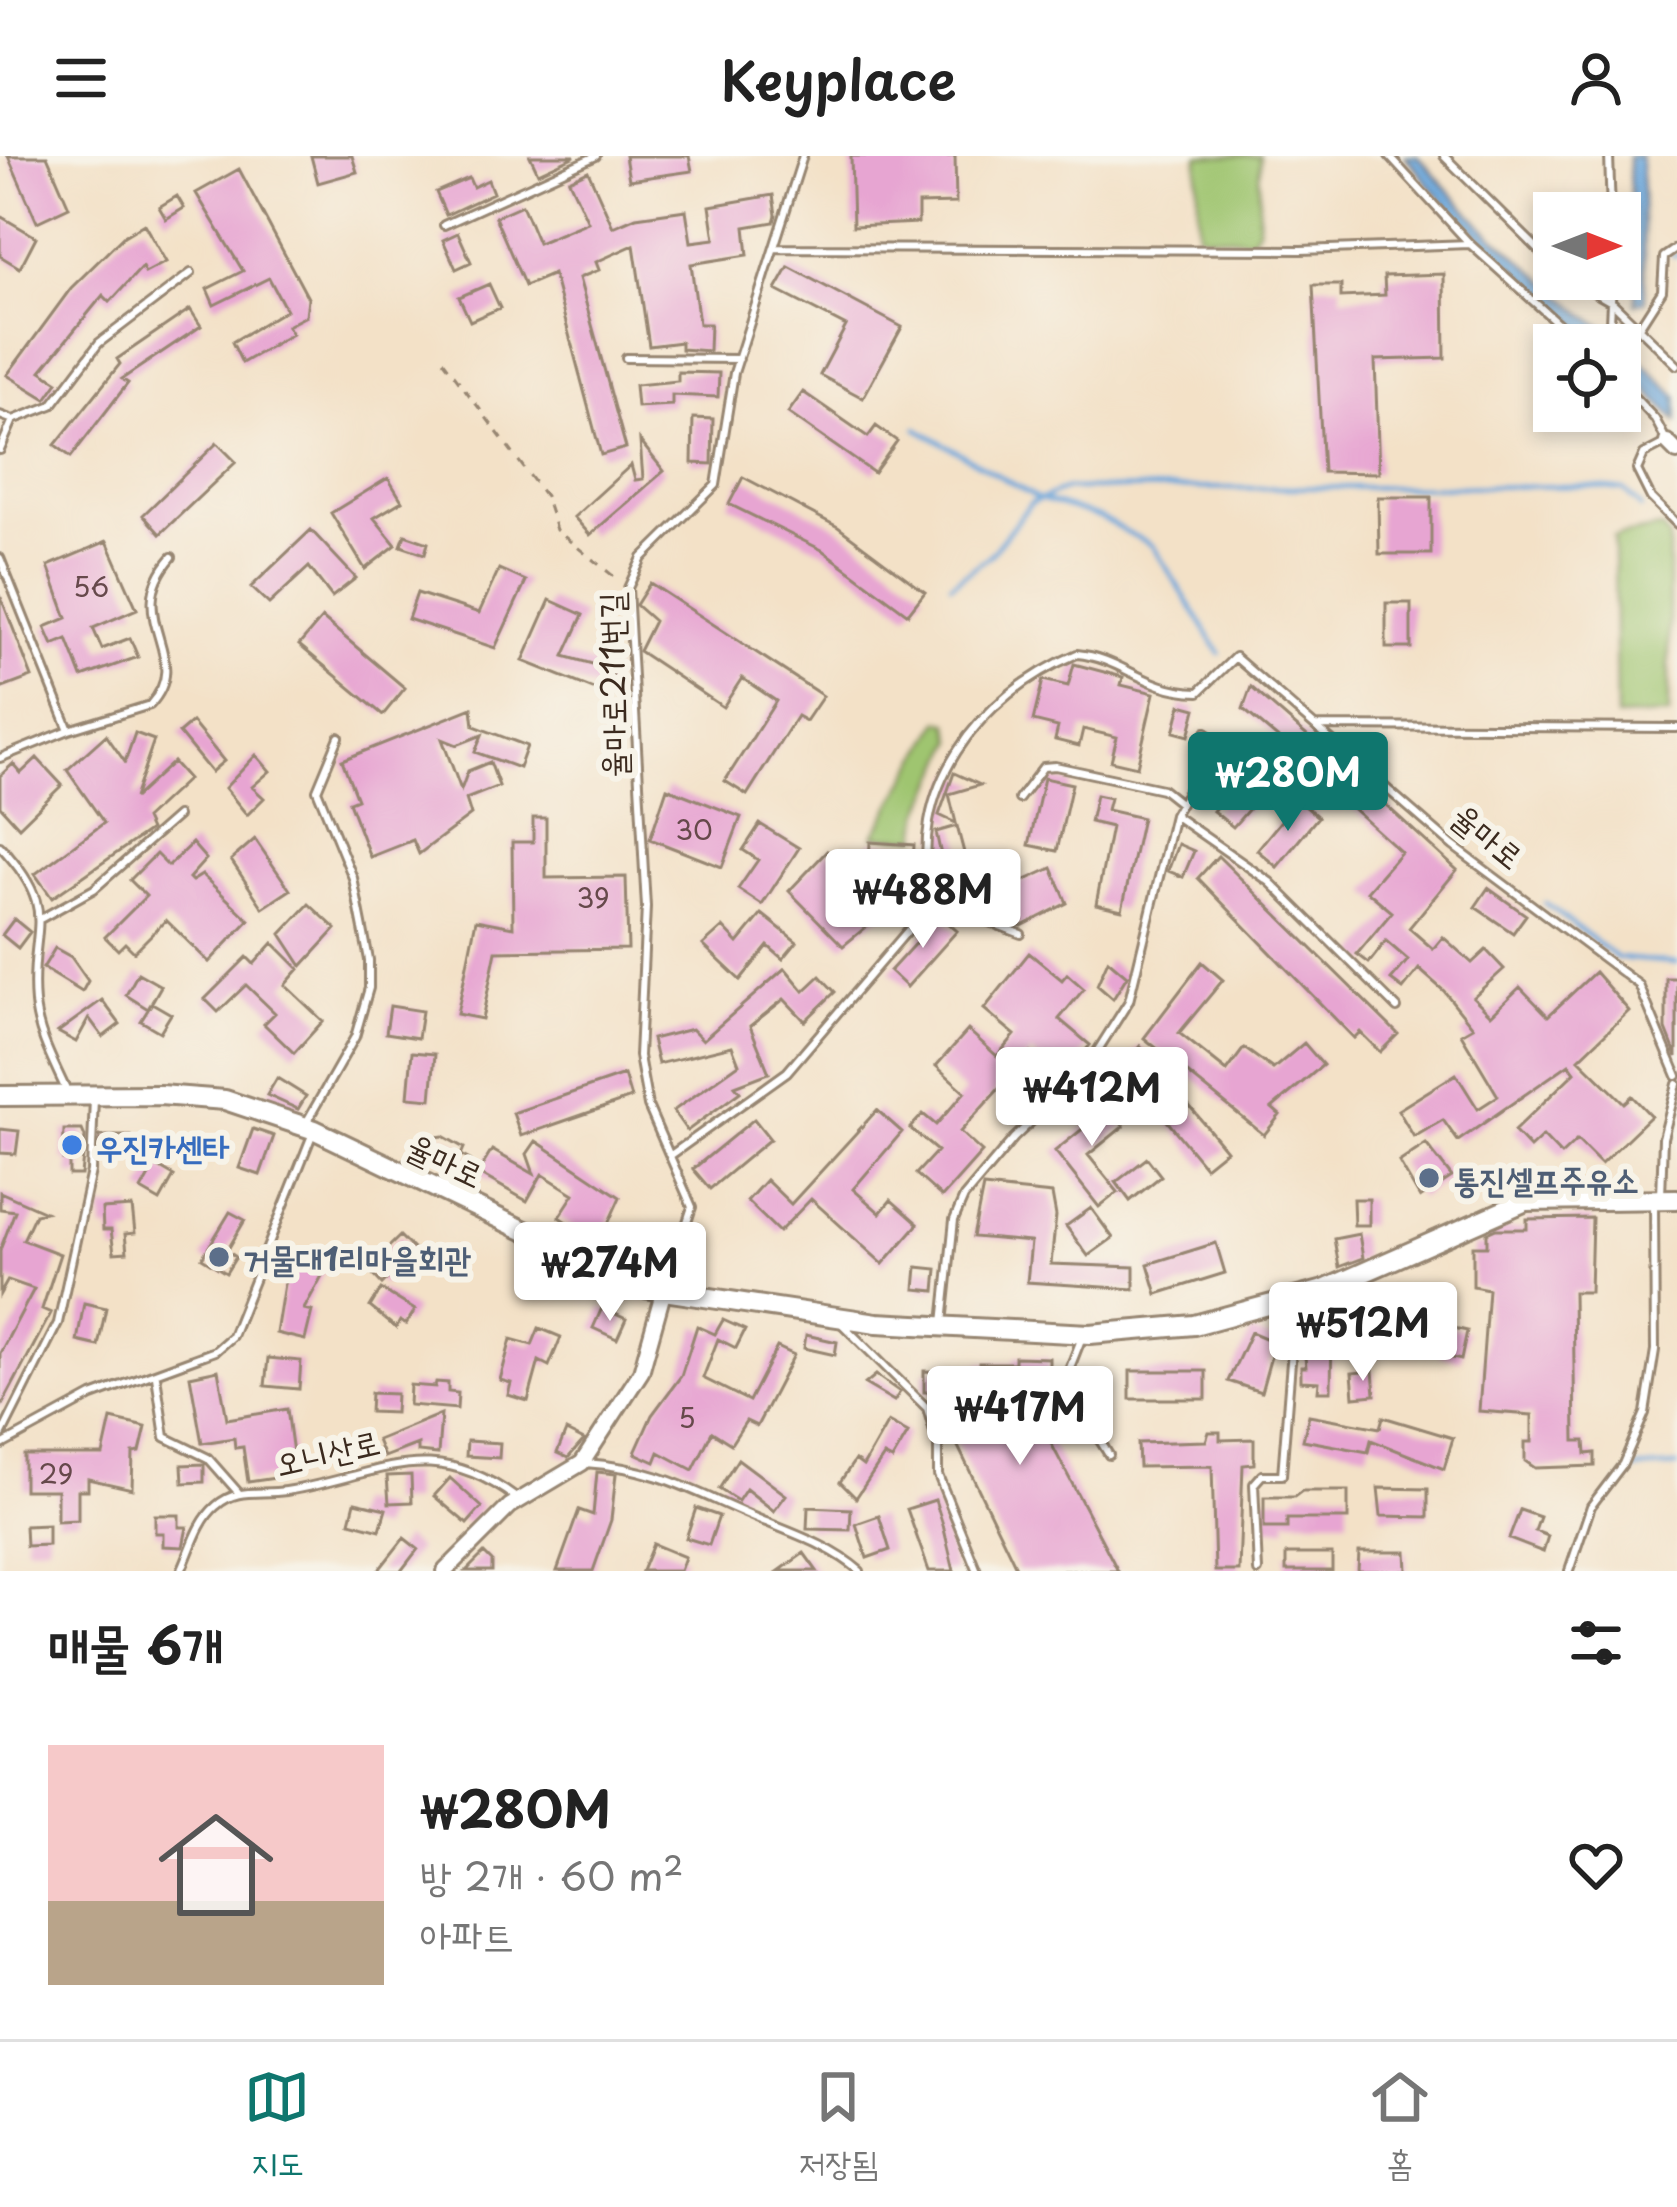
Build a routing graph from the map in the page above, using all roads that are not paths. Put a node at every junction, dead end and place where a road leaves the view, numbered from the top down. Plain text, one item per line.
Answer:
1 (596, 156) edge
2 (803, 156) edge
3 (1389, 156) edge
4 (1444, 156) edge
5 (1609, 156) edge
6 (1610, 192) edge
7 (444, 225) dead end
8 (1470, 244) junction
9 (1533, 244) edge
10 (774, 248) junction
11 (1677, 248) edge
12 (191, 273) dead end
13 (1602, 300) edge
14 (1612, 300) edge
15 (1612, 307) junction
16 (1559, 324) edge
17 (1611, 324) edge
18 (1635, 324) edge
19 (1641, 324) edge
20 (1641, 329) edge
21 (626, 358) dead end
22 (739, 358) junction
23 (1677, 365) edge
24 (1641, 404) edge
25 (0, 416) edge
26 (13, 420) junction
27 (1672, 447) edge
28 (0, 450) edge
29 (1677, 524) edge
30 (172, 556) dead end
31 (0, 558) edge
32 (1315, 726) junction
33 (1677, 728) edge
34 (69, 730) junction
35 (1206, 732) dead end
36 (339, 737) dead end
37 (0, 758) edge
38 (1018, 799) dead end
39 (1181, 804) junction
40 (177, 815) dead end
41 (1174, 815) junction
42 (0, 846) edge
43 (933, 901) junction
44 (42, 918) junction
45 (1021, 934) dead end
46 (1397, 1008) dead end
47 (1677, 1080) edge
48 (68, 1095) junction
49 (94, 1095) junction
50 (0, 1096) edge
51 (310, 1128) junction
52 (671, 1156) junction
53 (1664, 1199) edge
54 (663, 1293) junction
55 (1282, 1305) junction
56 (838, 1319) junction
57 (943, 1327) junction
58 (1084, 1334) junction
59 (156, 1376) junction
60 (0, 1442) edge
61 (1108, 1455) dead end
62 (581, 1462) junction
63 (238, 1492) junction
64 (518, 1500) junction
65 (181, 1571) edge
66 (445, 1571) edge
67 (860, 1571) edge
68 (977, 1571) edge
69 (1258, 1571) edge
70 (1569, 1571) edge

1 - 7 lane
2 - 10 lane, 율마로211번길
3 - 8 lane
4 - 9 lane
5 - 6 lane
8 - 10 lane
8 - 16 lane
10 - 22 lane, 율마로211번길
11 - 19 lane
12 - 26 lane
13 - 15 lane
14 - 15 lane
15 - 17 lane
15 - 18 lane
20 - 23 lane
21 - 22 lane
22 - 52 lane, 율마로211번길
24 - 27 lane
25 - 26 lane
26 - 28 lane
27 - 29 lane
30 - 34 lane
31 - 34 lane
32 - 33 lane
32 - 43 lane, 율마로
32 - 47 lane, 율마로
34 - 37 lane
35 - 39 lane
36 - 51 lane
38 - 39 lane
39 - 41 lane
40 - 44 lane
41 - 46 lane
41 - 57 lane
42 - 44 lane
43 - 45 lane
43 - 52 lane
44 - 48 lane
47 - 53 lane, 율마로
48 - 49 street, 율마로
48 - 50 street, 율마로
49 - 51 street, 율마로
49 - 60 lane
51 - 54 street, 율마로
51 - 59 lane
52 - 54 lane, 율마로211번길
53 - 55 street, 율마로
53 - 70 lane
54 - 56 street, 율마로
54 - 62 street
55 - 58 street, 율마로
55 - 69 lane
56 - 57 street, 율마로
56 - 68 lane
57 - 58 street, 율마로
58 - 61 lane
59 - 60 lane
59 - 63 lane
62 - 64 street
62 - 67 lane
63 - 64 lane, 오니산로
63 - 65 lane, 오니산로
64 - 66 street

